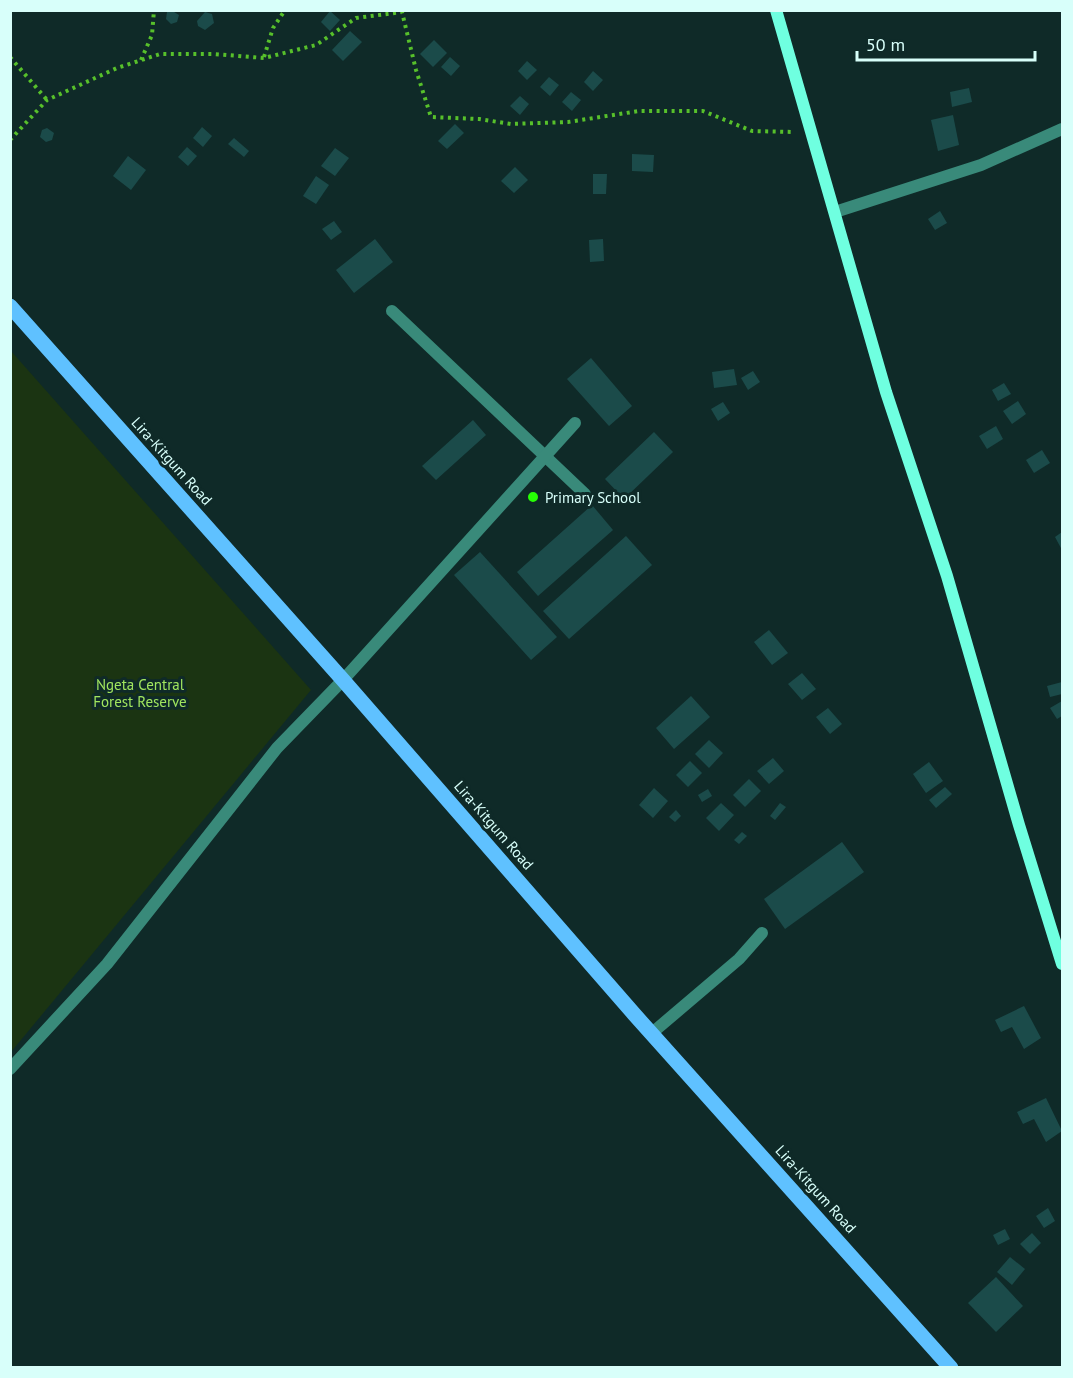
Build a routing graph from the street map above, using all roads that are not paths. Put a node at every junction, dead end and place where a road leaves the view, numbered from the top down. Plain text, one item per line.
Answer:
1 (776, 10) edge
2 (1062, 129) edge
3 (835, 212) junction
4 (10, 306) edge
5 (392, 311) dead end
6 (576, 423) dead end
7 (545, 456) junction
8 (585, 494) dead end
9 (343, 680) junction
10 (762, 933) dead end
11 (1062, 964) edge
12 (652, 1033) junction
13 (10, 1069) edge
14 (951, 1368) edge

1 - 3 main road
2 - 3 street
3 - 11 main road
4 - 9 main road, Lira-Kitgum Road
5 - 7 street
6 - 7 street
7 - 8 street
7 - 9 street
9 - 12 main road, Lira-Kitgum Road
9 - 13 street
10 - 12 street
12 - 14 main road, Lira-Kitgum Road

